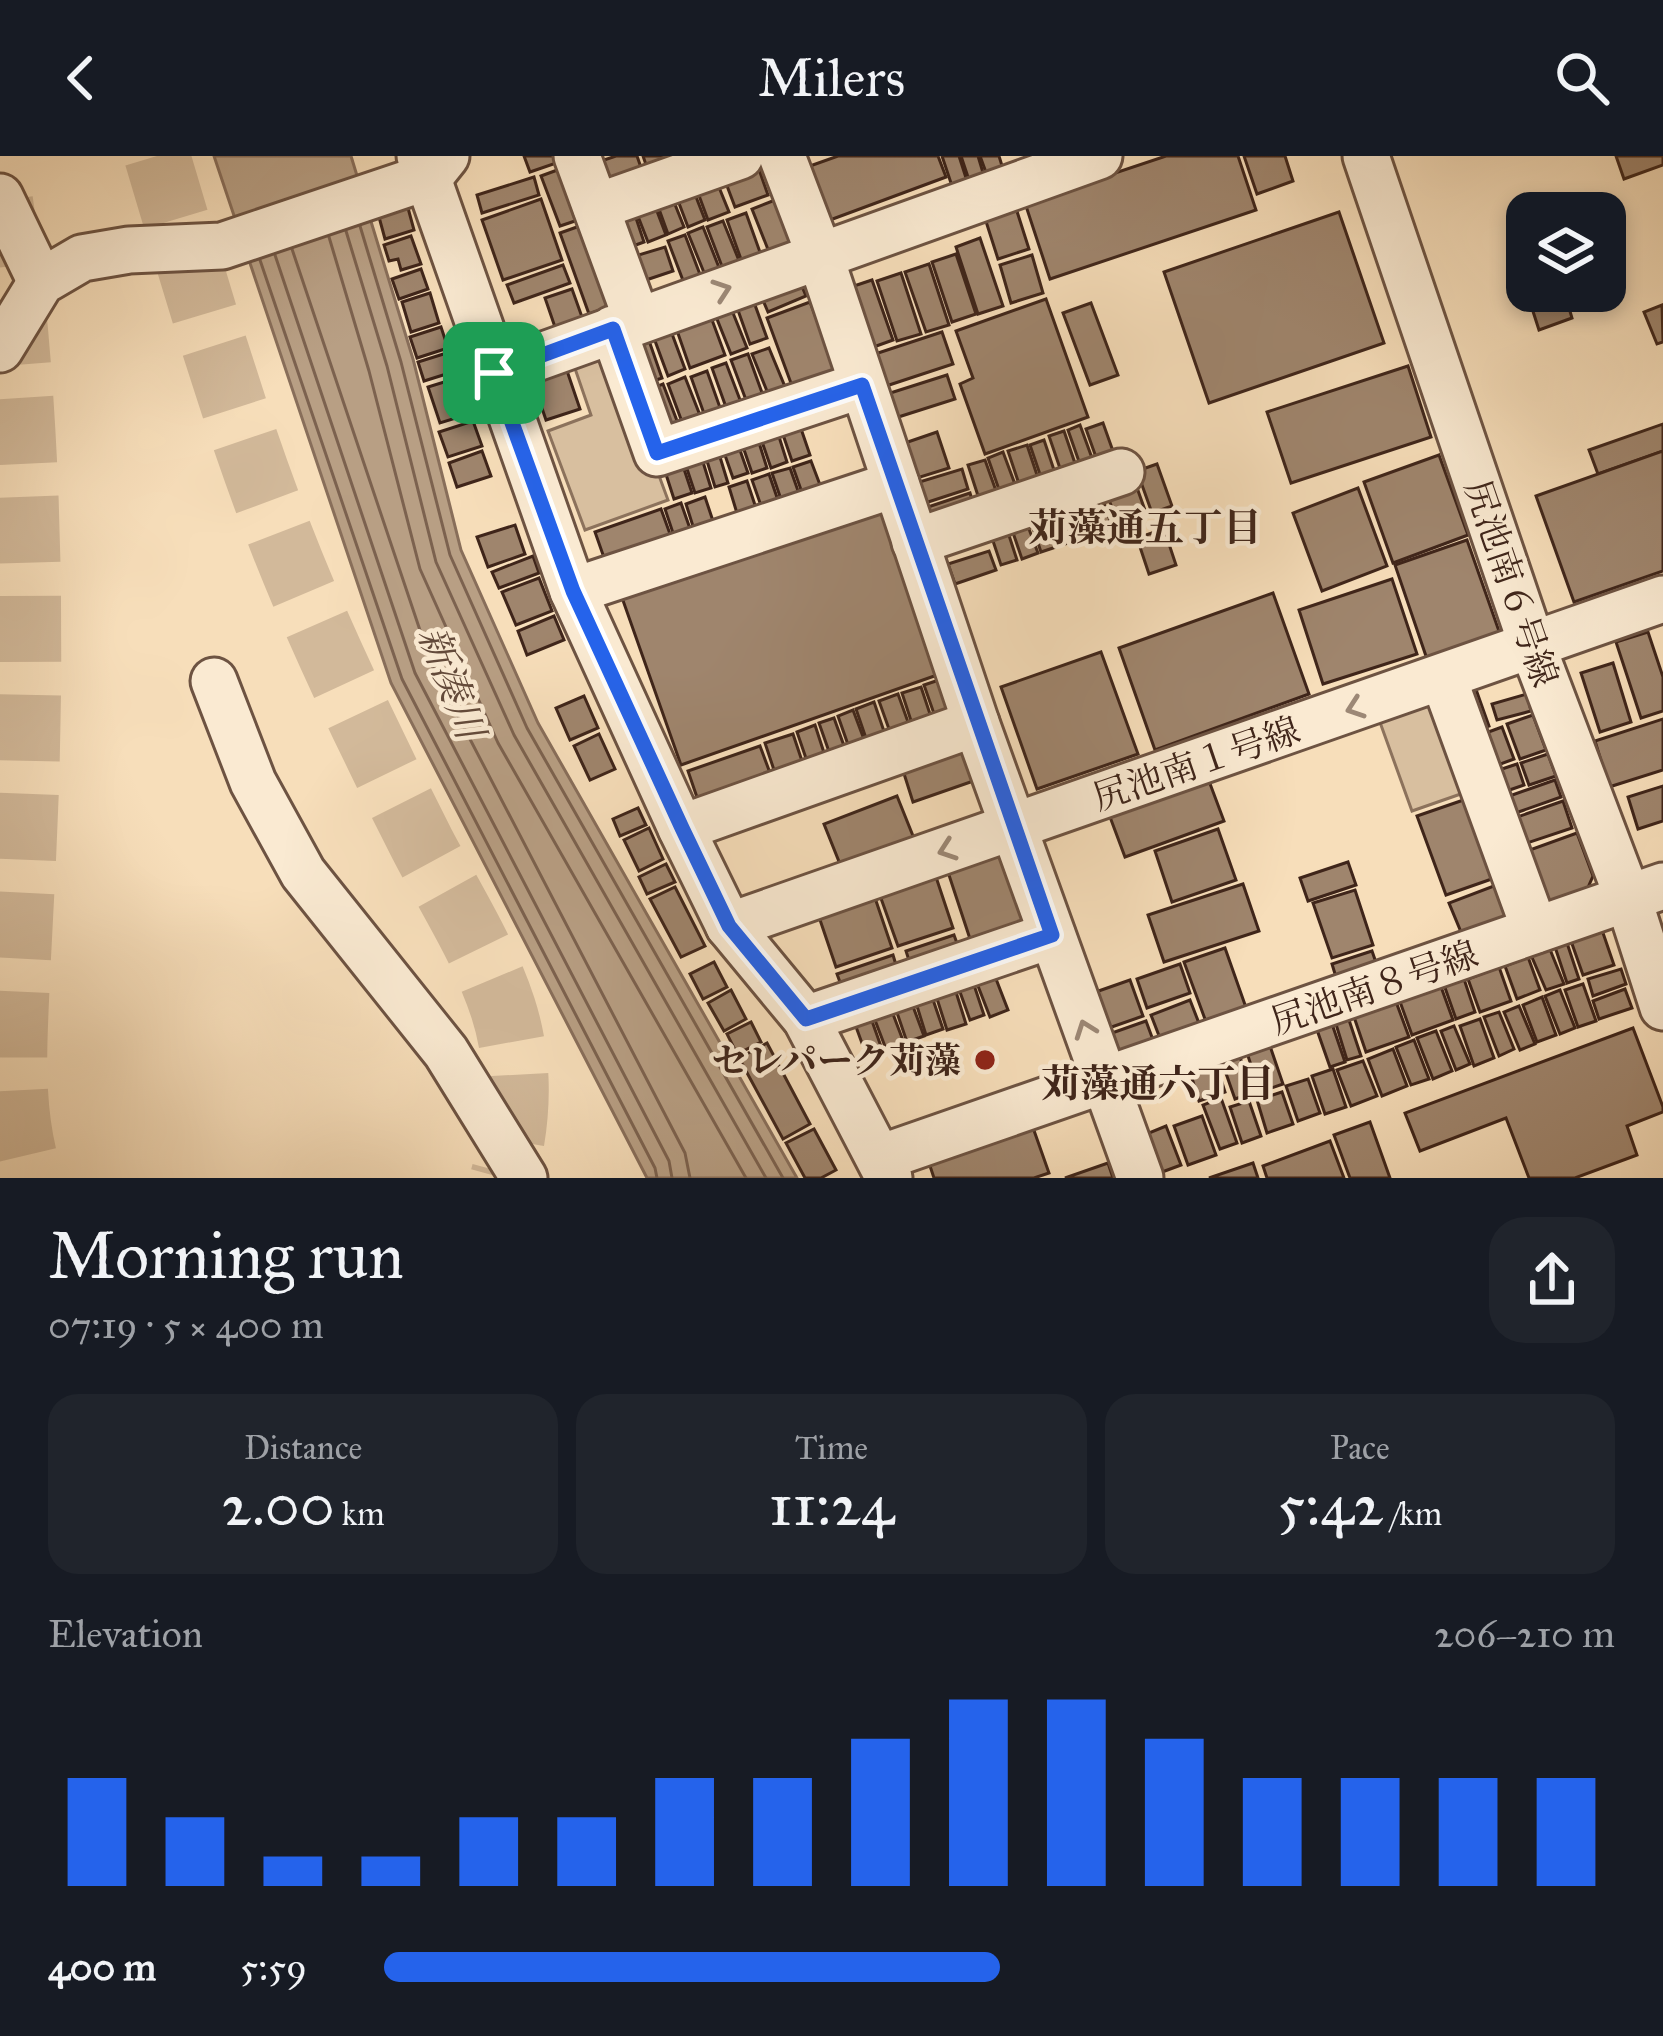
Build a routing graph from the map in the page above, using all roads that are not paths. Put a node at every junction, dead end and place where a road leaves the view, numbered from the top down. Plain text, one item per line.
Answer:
1 (577, 156) edge
2 (740, 156) edge
3 (782, 156) edge
4 (1099, 156) edge
5 (1366, 156) edge
6 (431, 161) edge
7 (1015, 170) edge
8 (0, 197) edge
9 (596, 207) junction
10 (820, 256) junction
11 (41, 282) junction
12 (625, 325) junction
13 (0, 349) edge
14 (494, 373) junction
15 (862, 385) junction
16 (1121, 472) dead end
17 (896, 484) junction
18 (915, 542) junction
19 (573, 591) junction
20 (1663, 599) edge
21 (1532, 645) junction
22 (1443, 676) junction
23 (214, 680) dead end
24 (976, 723) junction
25 (1013, 827) junction
26 (682, 828) junction
27 (1646, 892) edge
28 (729, 926) junction
29 (1535, 930) junction
30 (1052, 935) junction
31 (1663, 1007) edge
32 (806, 1019) junction
33 (1104, 1082) junction
34 (885, 1168) edge
35 (524, 1178) edge
36 (1140, 1178) edge

1 - 9 street
2 - 9 street
3 - 10 street
4 - 7 street
5 - 21 street, 尻池南６号線
6 - 11 street
6 - 14 street
7 - 10 street
8 - 11 street
9 - 12 street
12 -> 10 street
10 - 15 street
11 - 13 street
12 - 14 street
12 - 15 street
14 - 19 street
15 - 17 street
16 - 18 street
17 - 18 street
17 - 19 street
18 - 24 street
19 - 26 street
20 - 21 street, 尻池南１号線
21 - 22 street, 尻池南１号線
21 - 27 street, 尻池南６号線
22 -> 25 street, 尻池南１号線
22 - 29 street
23 - 35 street
24 - 25 street
24 - 26 street
25 -> 28 street, 尻池南１号線
25 - 30 street
26 - 28 street
27 - 29 street, 尻池南８号線
27 - 31 street, 尻池南６号線
28 - 32 street
29 - 33 street, 尻池南８号線
30 - 32 street
33 -> 30 street
32 - 34 street
33 - 34 street, 尻池南８号線
33 - 36 street

